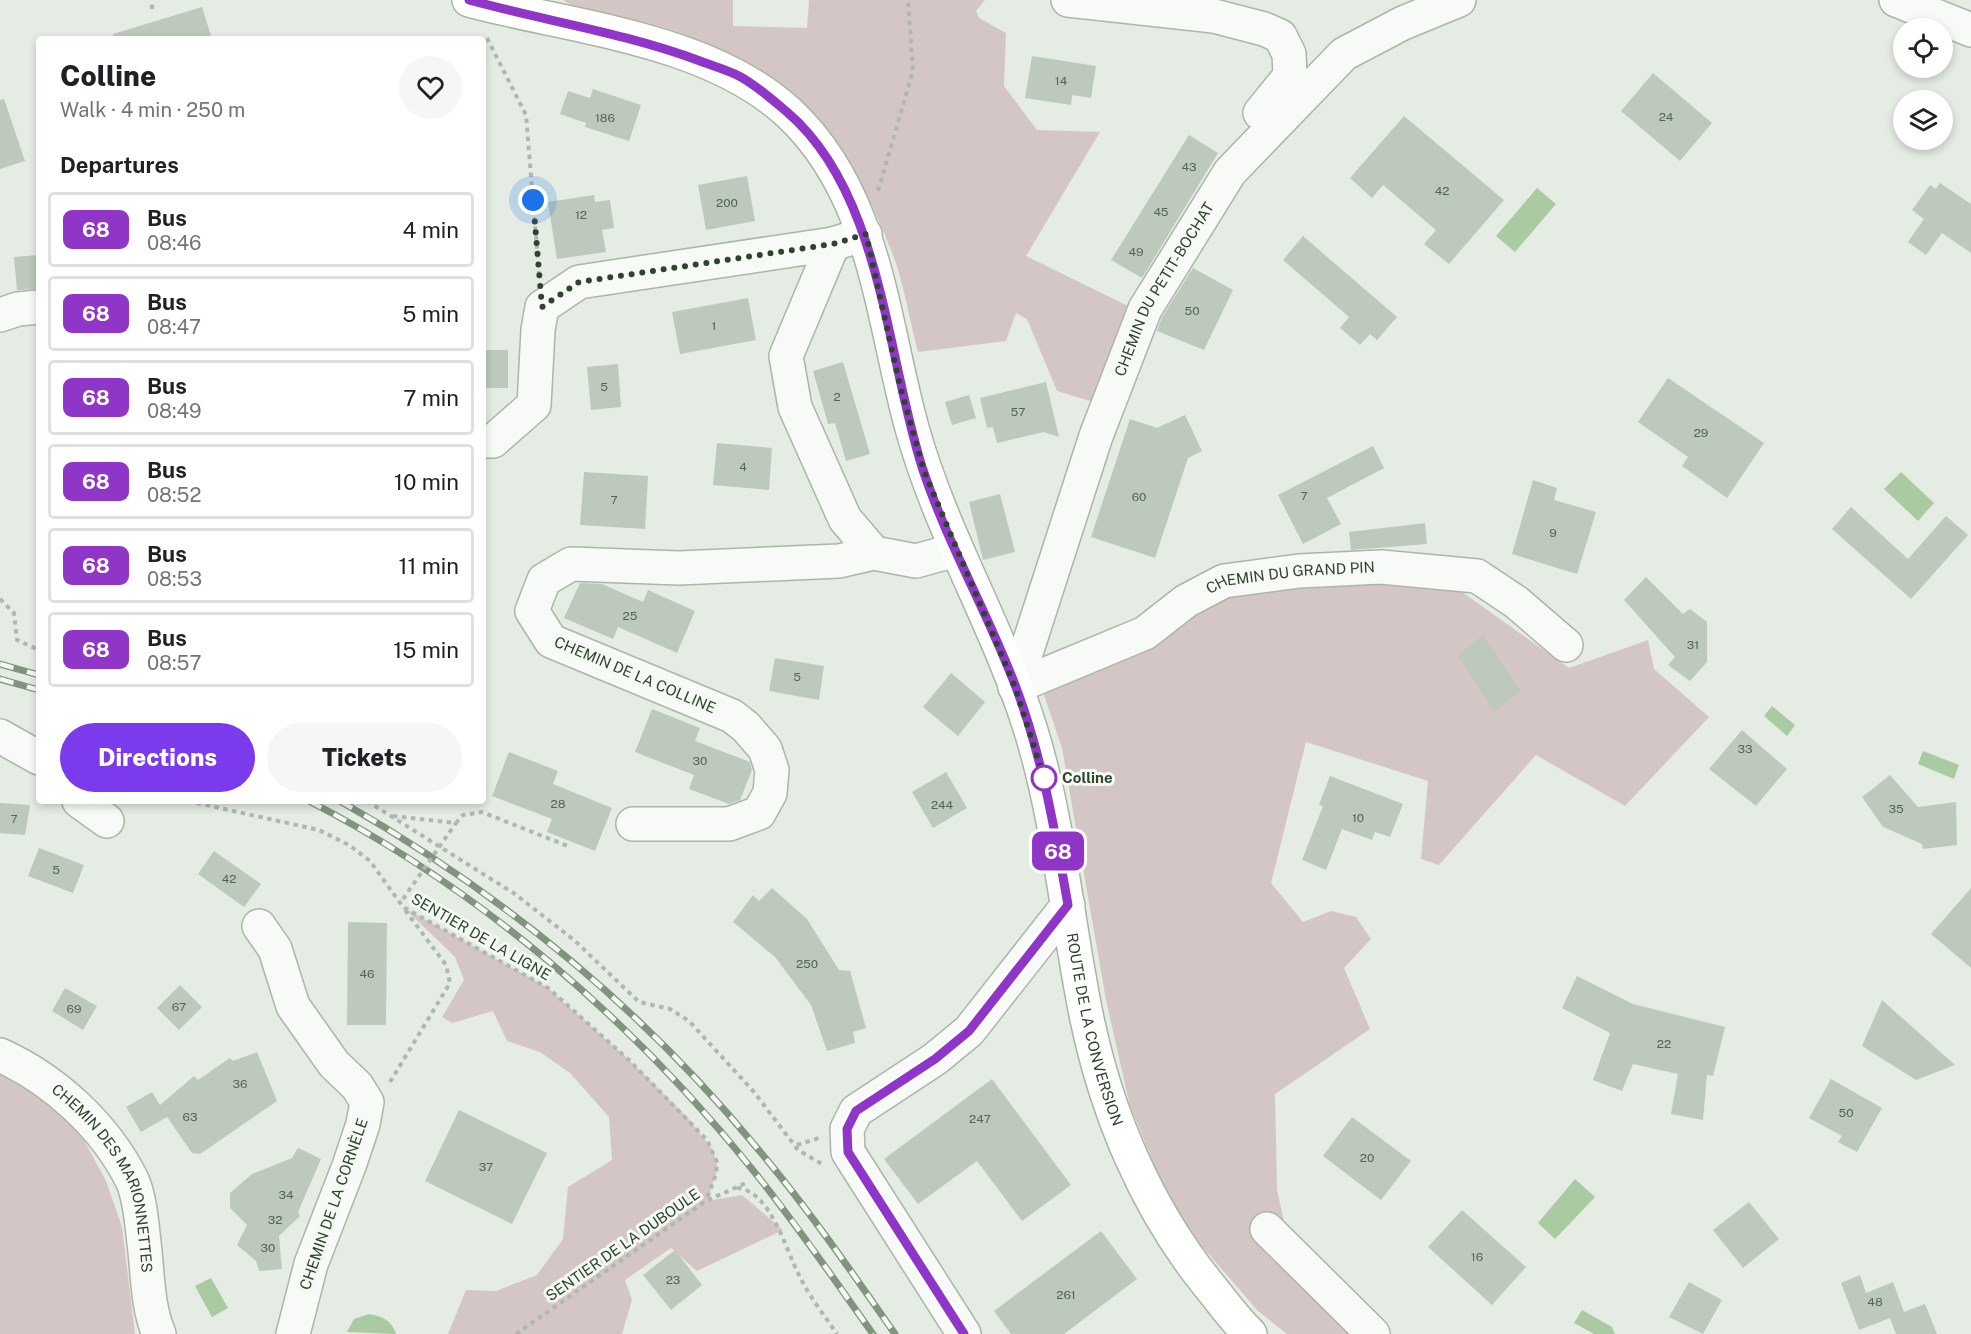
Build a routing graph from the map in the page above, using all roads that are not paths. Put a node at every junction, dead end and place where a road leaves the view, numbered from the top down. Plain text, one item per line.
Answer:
1 (469, 0) edge
2 (1068, 0) edge
3 (1459, 0) edge
4 (1896, 0) edge
5 (1971, 30) edge
6 (1250, 149) junction
7 (866, 234) junction
8 (833, 244) junction
9 (36, 306) edge
10 (0, 315) edge
11 (486, 441) edge
12 (956, 550) junction
13 (874, 553) junction
14 (1566, 645) dead end
15 (1015, 687) junction
16 (0, 736) edge
17 (36, 756) edge
18 (83, 804) edge
19 (107, 821) dead end
20 (633, 824) dead end
21 (1068, 905) junction
22 (259, 926) dead end
23 (0, 1055) edge
24 (1267, 1229) dead end
25 (159, 1334) edge
26 (293, 1334) edge
27 (964, 1334) edge
28 (1250, 1334) edge
29 (1373, 1334) edge

1 - 7 main road, ROUTE DE LA CONVERSION
2 - 6 street
3 - 6 street, CHEMIN DU PETIT-BOCHAT
4 - 5 street
6 - 15 street, CHEMIN DU PETIT-BOCHAT
7 - 8 street
7 - 12 main road, ROUTE DE LA CONVERSION
8 - 11 street
8 - 13 street
9 - 10 street
12 - 13 street, CHEMIN DE LA COLLINE
12 - 15 main road, ROUTE DE LA CONVERSION
13 - 20 street, CHEMIN DE LA COLLINE
14 - 15 street, CHEMIN DU GRAND PIN
15 - 21 main road, ROUTE DE LA CONVERSION
16 - 17 street
18 - 19 street
21 - 27 street
21 - 28 main road, ROUTE DE LA CONVERSION
22 - 26 street, CHEMIN DE LA CORNÈLE
23 - 25 street, CHEMIN DES MARIONNETTES
24 - 29 street

